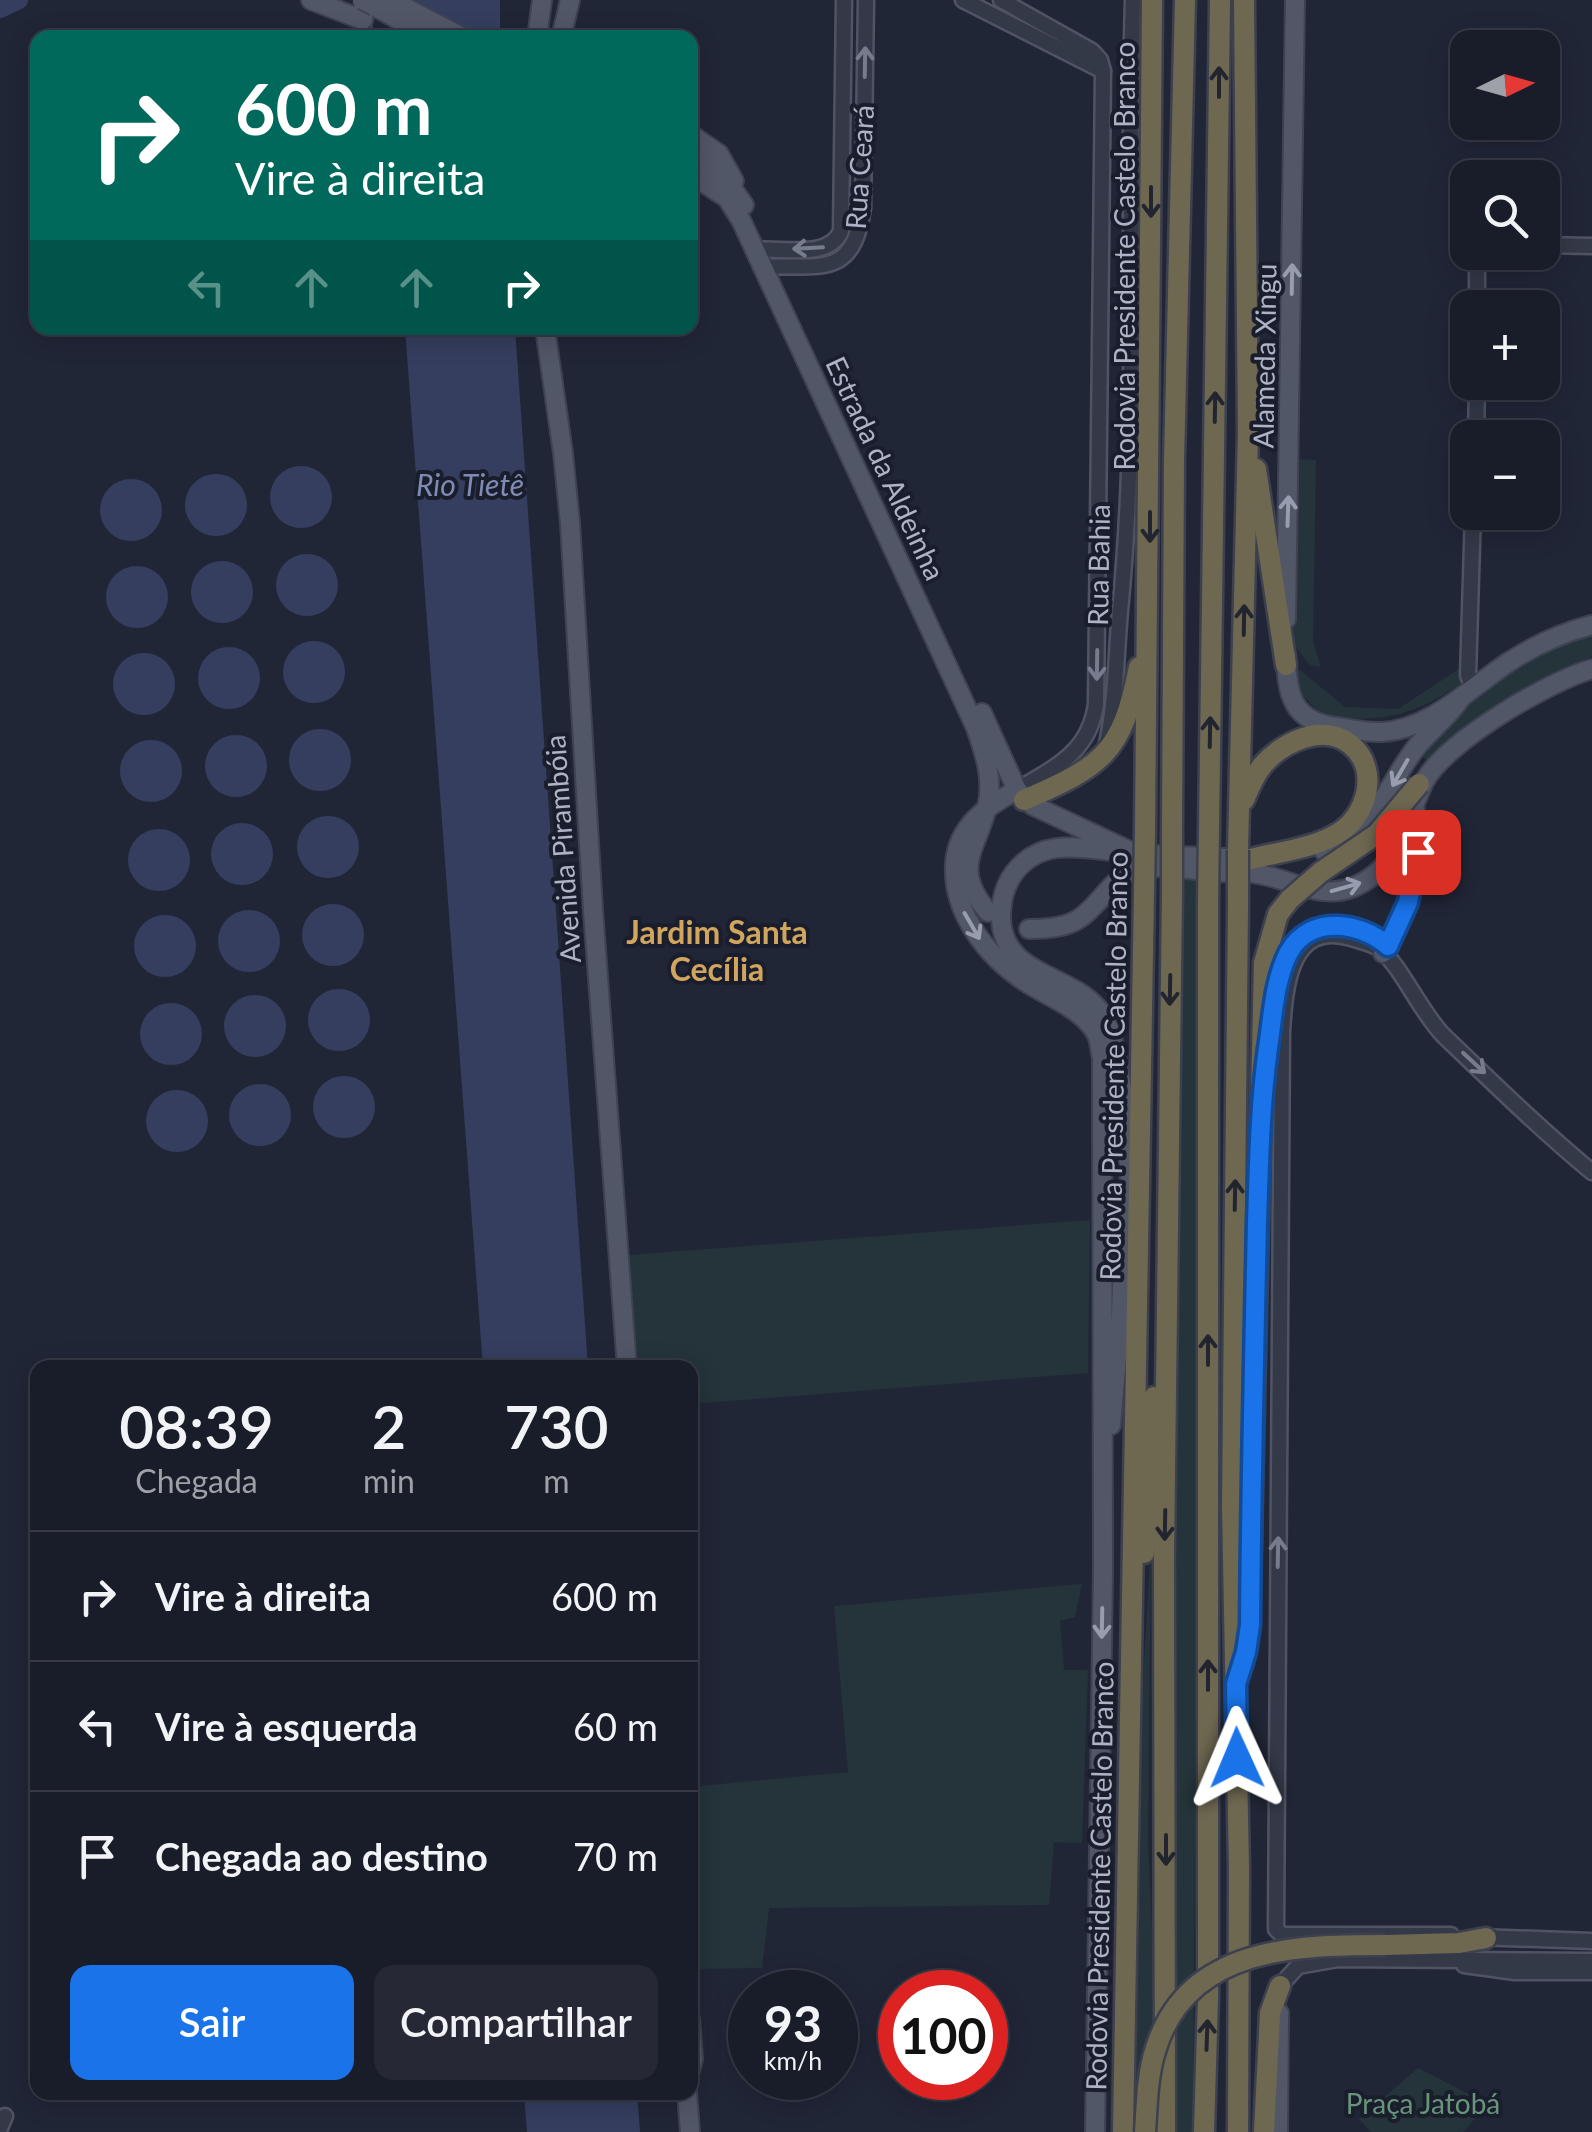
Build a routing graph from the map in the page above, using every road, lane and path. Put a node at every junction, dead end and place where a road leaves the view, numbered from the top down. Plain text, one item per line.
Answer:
1 (311, 0) edge
2 (363, 0) edge
3 (391, 0) edge
4 (543, 0) edge
5 (571, 0) edge
6 (844, 0) edge
7 (866, 0) edge
8 (963, 0) edge
9 (1001, 0) edge
10 (1133, 0) edge
11 (1152, 0) edge
12 (1184, 0) edge
13 (1220, 0) edge
14 (1244, 0) edge
15 (1295, 0) edge
16 (363, 29) edge
17 (417, 30) edge
18 (449, 30) edge
19 (539, 30) edge
20 (563, 30) edge
21 (569, 30) edge
22 (1085, 53) junction
23 (844, 108) junction
24 (864, 109) junction
25 (698, 140) edge
26 (698, 161) edge
27 (1129, 176) junction
28 (698, 179) edge
29 (1102, 183) junction
30 (742, 200) junction
31 (1560, 245) edge
32 (1592, 246) edge
33 (764, 258) junction
34 (546, 335) edge
35 (1248, 432) junction
36 (1472, 530) edge
37 (1149, 611) junction
38 (1592, 625) edge
39 (1286, 665) junction
40 (1592, 668) edge
41 (1468, 694) junction
42 (1102, 757) junction
43 (996, 766) junction
44 (1420, 789) junction
45 (1020, 795) junction
46 (987, 809) junction
47 (1239, 817) junction
48 (1136, 854) junction
49 (1250, 859) junction
50 (988, 912) dead end
51 (1029, 929) dead end
52 (1385, 949) junction
53 (1262, 1080) junction
54 (1127, 1148) junction
55 (1592, 1172) edge
56 (1169, 1216) junction
57 (1136, 1305) junction
58 (627, 1360) edge
59 (1102, 1490) junction
60 (1236, 1684) junction
61 (1124, 1938) junction
62 (1486, 1938) junction
63 (1592, 1941) edge
64 (1591, 1964) edge
65 (1280, 1986) junction
66 (1204, 2095) junction
67 (688, 2100) edge
68 (690, 2132) edge
69 (1094, 2132) edge
70 (1123, 2132) edge
71 (1146, 2132) edge
72 (1166, 2132) edge
73 (1204, 2132) edge
74 (1213, 2132) edge
75 (1238, 2132) edge
76 (1264, 2132) edge
77 (1278, 2132) edge

1 - 16 main road
2 - 16 main road
2 - 17 main road
3 - 18 main road
4 - 19 main road
5 - 20 main road
5 - 21 main road
6 - 23 street, Rua Ceará
24 -> 7 street, Rua Ceará
8 - 22 street
9 - 22 street
10 - 27 street
11 -> 37 highway, Rodovia Presidente Castelo Branco
12 -> 56 highway, Rodovia Presidente Castelo Branco, bridge
66 -> 13 highway, bridge
14 - 35 highway
39 -> 15 main road, Alameda Xingu
22 - 29 street, Rua Bahia
23 - 24 street
23 -> 33 street, Rua Ceará
24 - 33 street, Rua Ceará
25 - 30 main road
26 - 30 main road, Estrada da Aldeinha
27 - 29 street
27 - 42 street
28 - 33 main road, Estrada da Aldeinha
29 -> 45 street, Rua Bahia
30 - 33 main road, Estrada da Aldeinha
31 - 32 street
33 - 43 main road, Estrada da Aldeinha
34 - 58 main road, Avenida Pirambóia
35 - 39 highway
47 -> 35 highway
36 - 41 street
37 - 42 highway
37 - 57 highway, Rodovia Presidente Castelo Branco, bridge
38 - 41 main road
39 - 41 main road, Alameda Xingu
40 - 44 main road
41 -> 49 main road
42 - 45 highway
43 - 45 main road
43 - 46 main road, Estrada da Aldeinha
51 -> 44 main road
44 - 52 main road
44 - 53 highway, bridge
45 - 46 main road
45 - 48 main road
46 - 50 main road, Estrada da Aldeinha
46 -> 59 main road
47 - 49 highway
60 -> 47 highway, bridge
48 - 49 main road
48 - 54 main road
52 - 53 street
52 -> 55 street
62 -> 52 street
53 - 60 highway
54 - 57 main road
54 - 59 main road
56 - 61 highway
56 -> 72 highway, Rodovia Presidente Castelo Branco
57 - 61 highway, Rodovia Presidente Castelo Branco
59 -> 69 main road
60 - 75 highway
61 - 70 highway, Rodovia Presidente Castelo Branco
62 - 63 street
62 - 71 highway, bridge
64 - 65 street
65 - 76 highway
65 - 77 main road
66 - 73 highway
66 - 74 highway
67 - 68 main road

